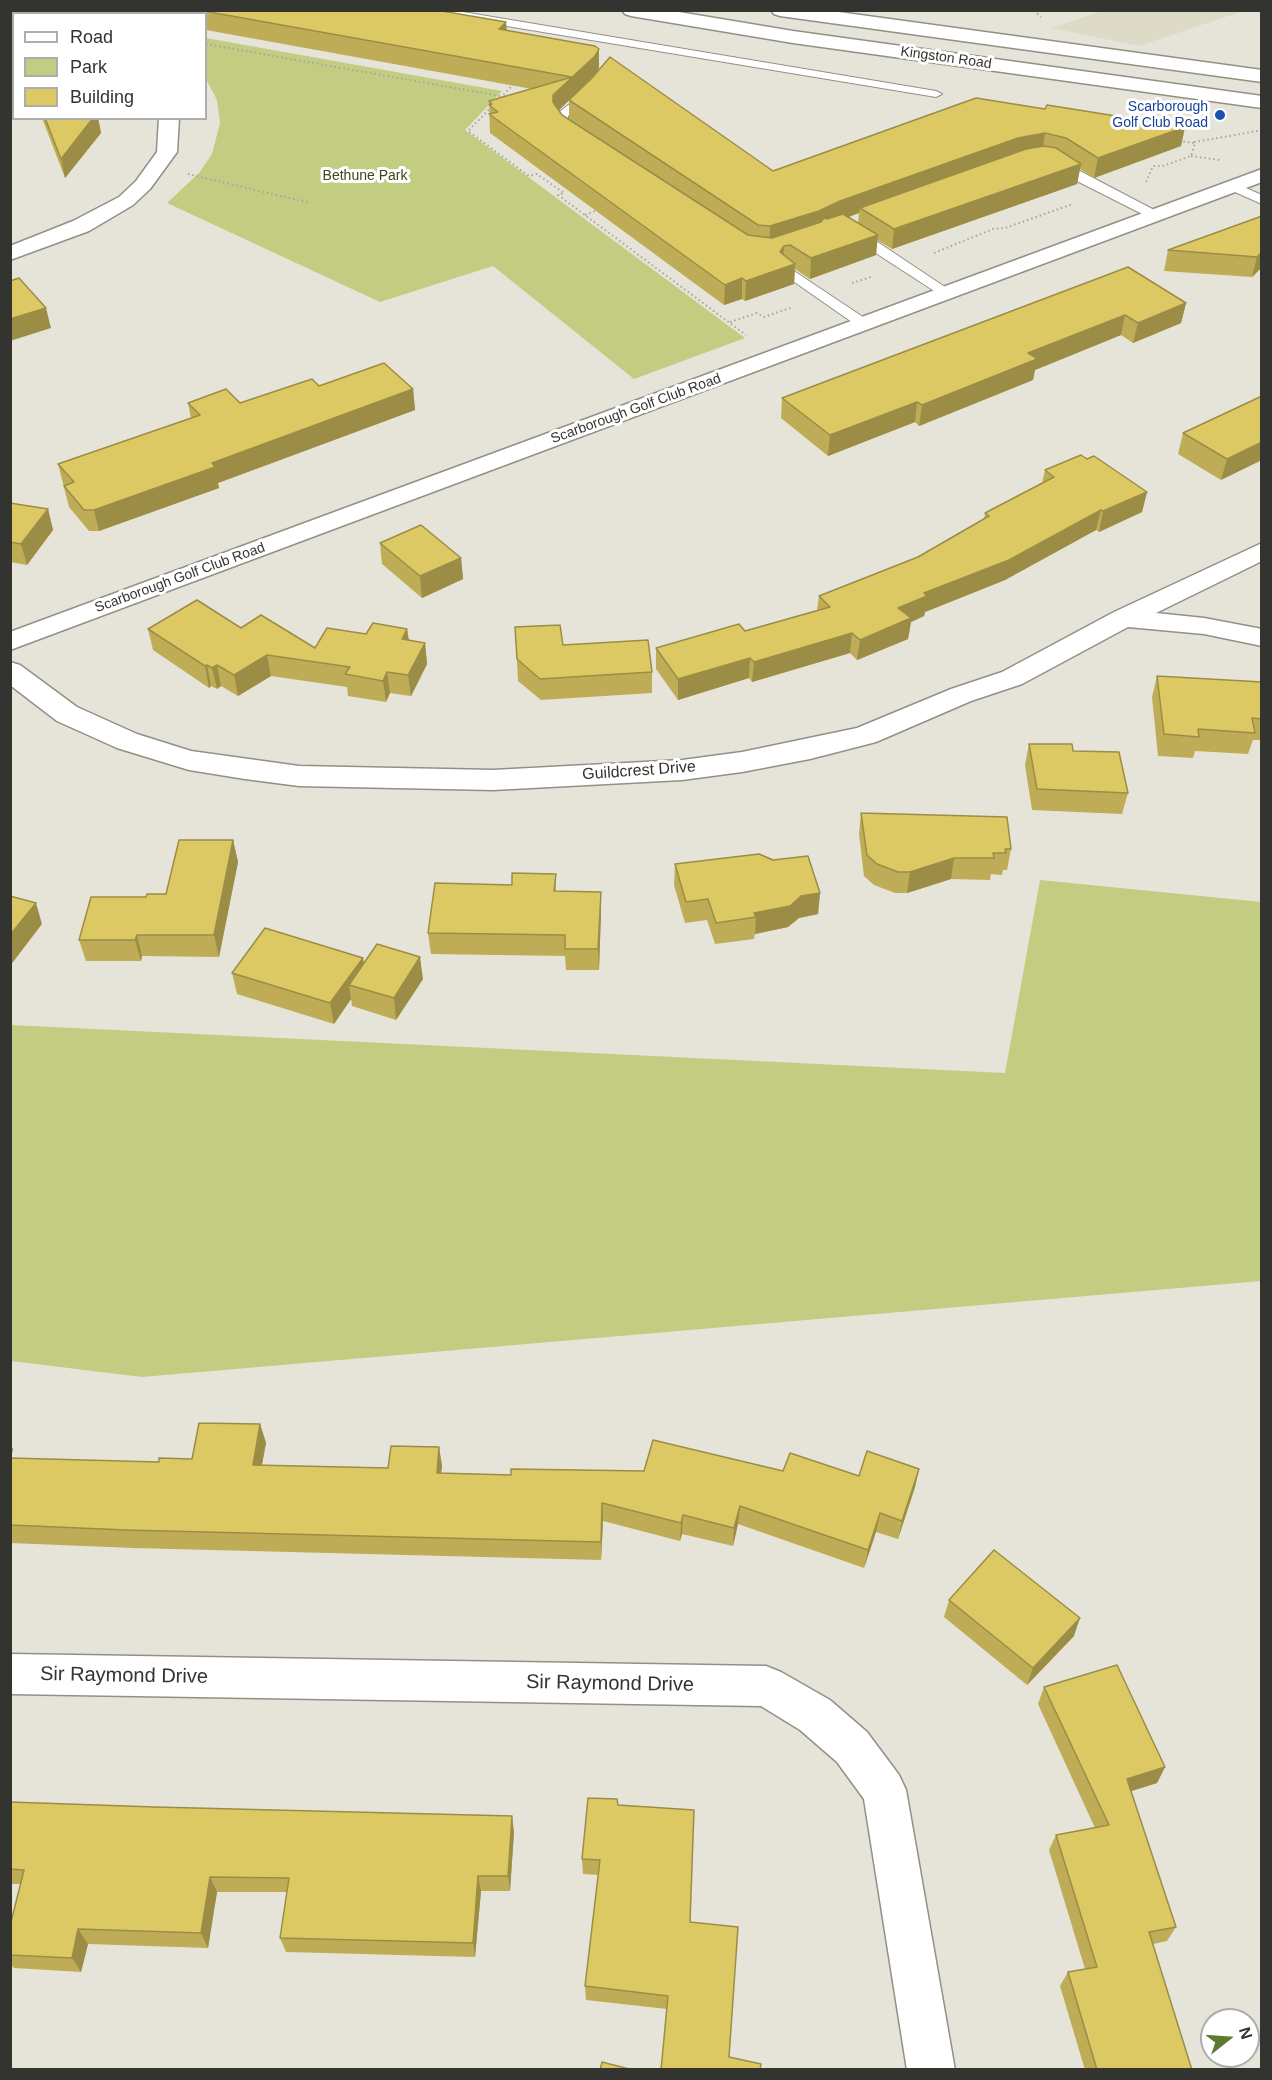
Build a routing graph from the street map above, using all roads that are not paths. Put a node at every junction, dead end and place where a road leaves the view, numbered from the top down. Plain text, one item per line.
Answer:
1 (428, 10) edge
2 (631, 10) edge
3 (780, 10) edge
4 (628, 44) junction
5 (619, 55) dead end
6 (1262, 76) edge
7 (598, 80) edge
8 (936, 94) dead end
9 (1260, 102) edge
10 (169, 120) edge
11 (586, 139) edge
12 (1047, 160) edge
13 (1262, 175) edge
14 (1232, 186) junction
15 (1262, 200) edge
16 (1156, 216) junction
17 (858, 221) edge
18 (10, 254) edge
19 (788, 271) edge
20 (947, 293) junction
21 (864, 324) junction
22 (1262, 551) edge
23 (1124, 618) junction
24 (1262, 638) edge
25 (10, 642) edge
26 (10, 671) edge
27 (10, 1674) edge
28 (931, 2070) edge

1 - 4 lane
2 - 9 street, Kingston Road
3 - 6 street, Kingston Road
4 - 5 lane
4 - 8 lane
7 - 11 lane
10 - 18 street
12 - 16 lane
13 - 14 street, Scarborough Golf Club Road
14 - 15 lane
14 - 16 street, Scarborough Golf Club Road
16 - 20 street, Scarborough Golf Club Road
17 - 20 lane
19 - 21 lane
20 - 21 street, Scarborough Golf Club Road
21 - 25 street, Scarborough Golf Club Road
22 - 23 street, Guildcrest Drive
23 - 24 street
23 - 26 street, Guildcrest Drive
27 - 28 street, Sir Raymond Drive

